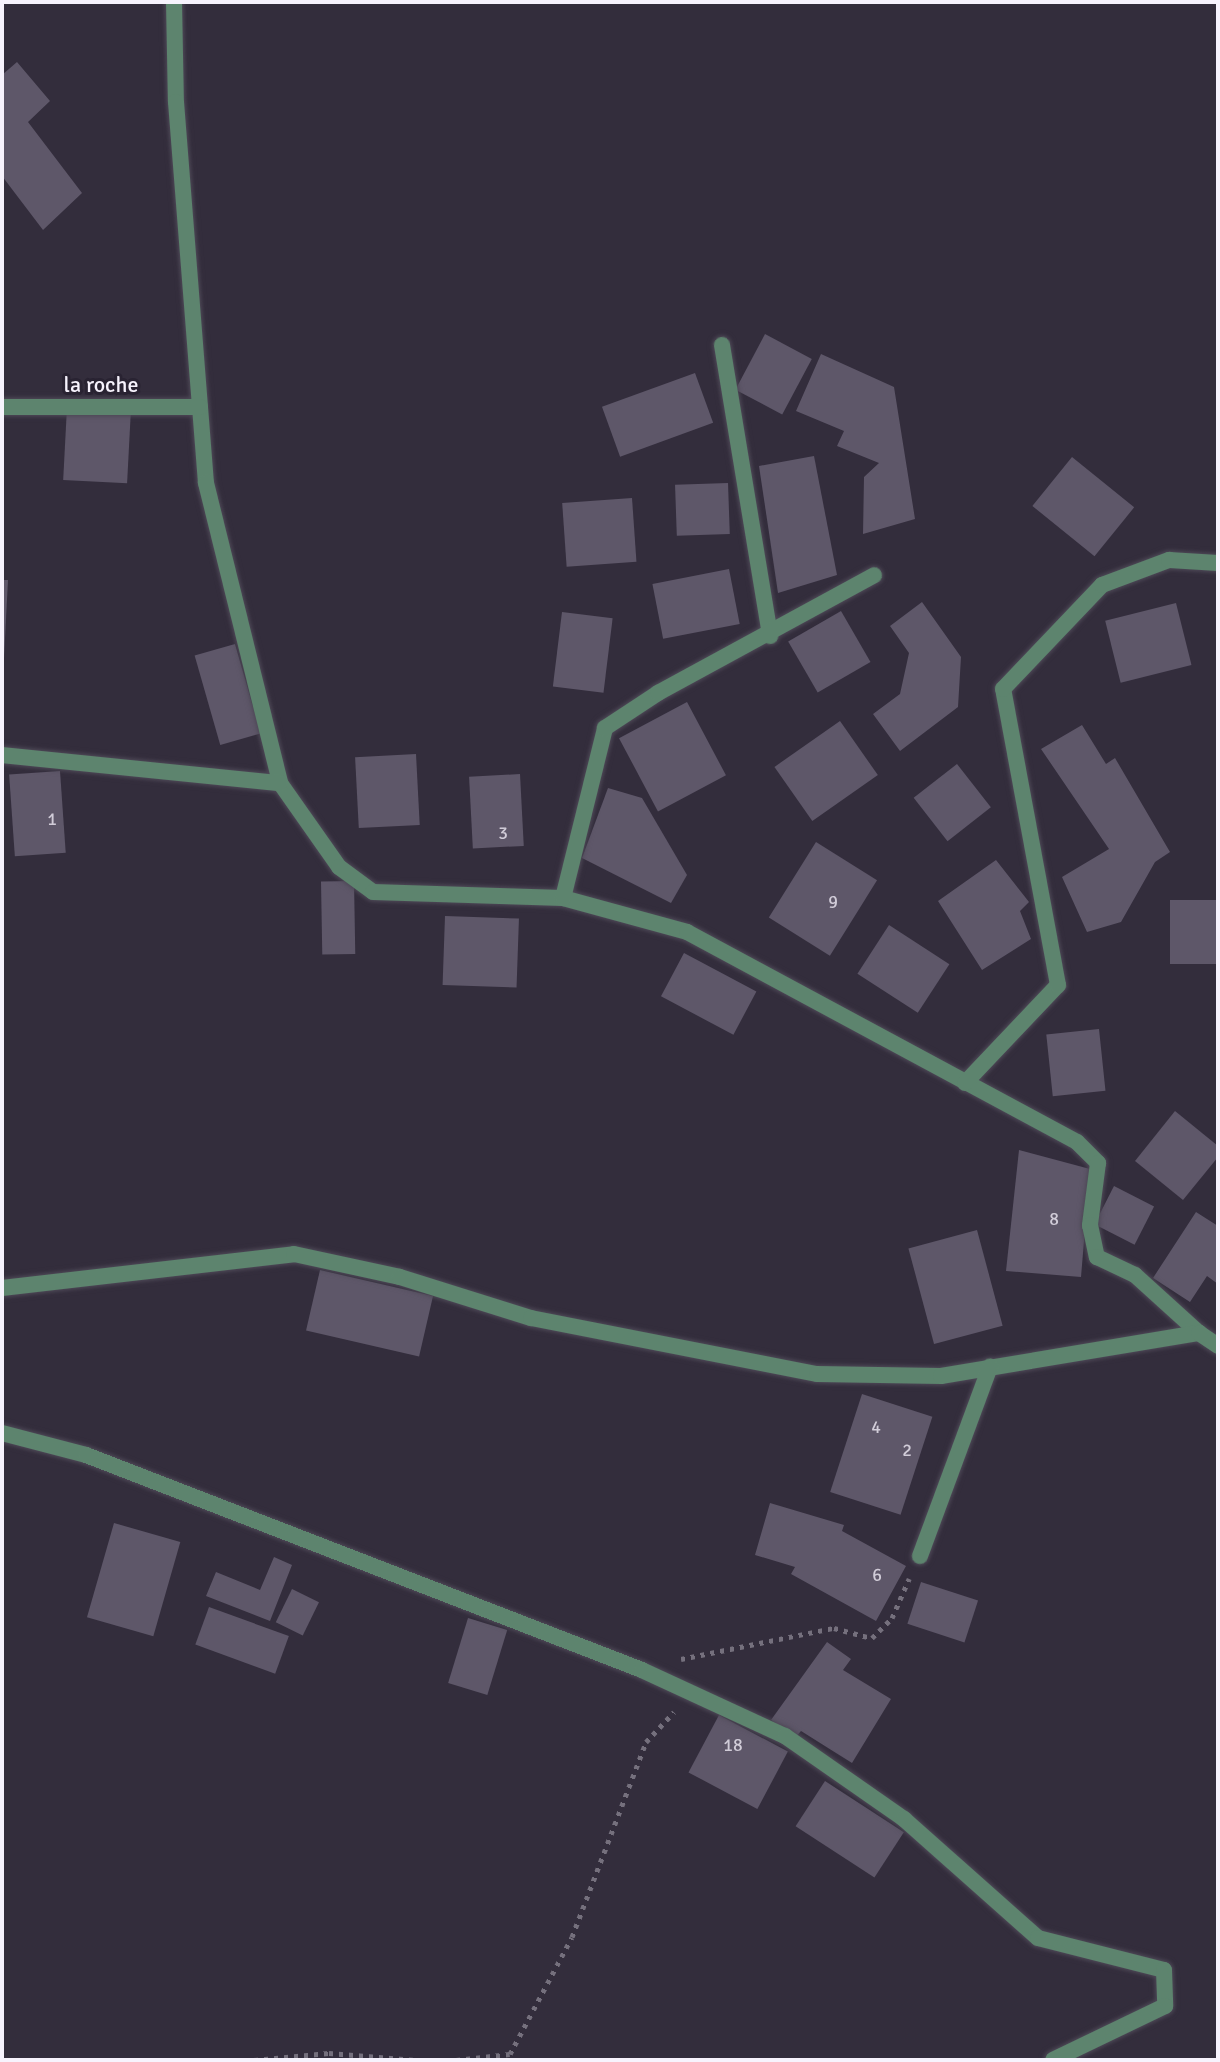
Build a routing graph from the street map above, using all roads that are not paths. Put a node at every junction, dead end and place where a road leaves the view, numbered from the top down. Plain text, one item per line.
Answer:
1 (174, 2) edge
2 (722, 345) dead end
3 (2, 407) edge
4 (200, 407) junction
5 (1218, 563) edge
6 (874, 575) dead end
7 (770, 636) junction
8 (2, 755) edge
9 (280, 783) junction
10 (563, 898) junction
11 (965, 1083) junction
12 (2, 1288) edge
13 (1199, 1333) junction
14 (1218, 1346) edge
15 (990, 1367) junction
16 (2, 1433) edge
17 (920, 1556) road end
18 (1053, 2060) edge

1 - 4 street
2 - 7 street
3 - 4 street, la roche
4 - 9 street
5 - 11 street
6 - 7 street
7 - 10 street
8 - 9 street
9 - 10 street
10 - 11 street
11 - 13 street
12 - 15 street
13 - 14 street
13 - 15 street
15 - 17 street
16 - 18 street

